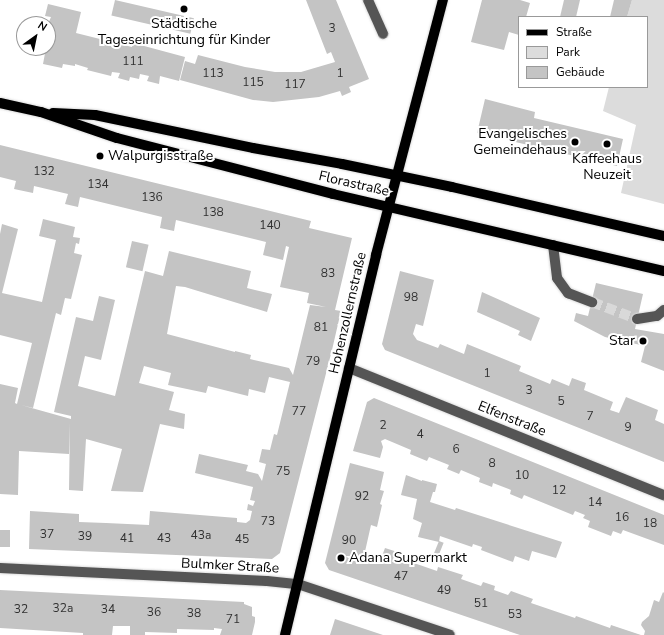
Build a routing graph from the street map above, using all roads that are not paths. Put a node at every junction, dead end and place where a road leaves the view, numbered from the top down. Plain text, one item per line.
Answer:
1 (368, 0) edge
2 (444, 0) edge
3 (383, 34) dead end
4 (0, 104) edge
5 (41, 112) junction
6 (398, 176) junction
7 (390, 207) junction
8 (664, 236) edge
9 (553, 245) junction
10 (664, 271) edge
11 (592, 302) tunnel mouth
12 (664, 310) edge
13 (637, 319) tunnel mouth
14 (349, 368) junction
15 (664, 495) edge
16 (0, 568) edge
17 (298, 584) junction
18 (285, 635) edge
19 (450, 635) edge

1 - 3 street
2 - 6 main road, Hohenzollernstraße
4 - 5 main road, Florastraße
5 - 6 main road, Florastraße
5 - 7 main road, Florastraße
6 - 7 main road, Hohenzollernstraße
6 - 8 main road, Florastraße
7 - 9 main road, Florastraße
7 - 14 main road, Hohenzollernstraße
9 - 10 main road, Florastraße
9 - 11 street
12 - 13 street
14 - 15 street, Elfenstraße
14 - 17 main road, Hohenzollernstraße
16 - 17 street, Bulmker Straße
17 - 18 main road, Hohenzollernstraße
17 - 19 street, Bulmker Straße

